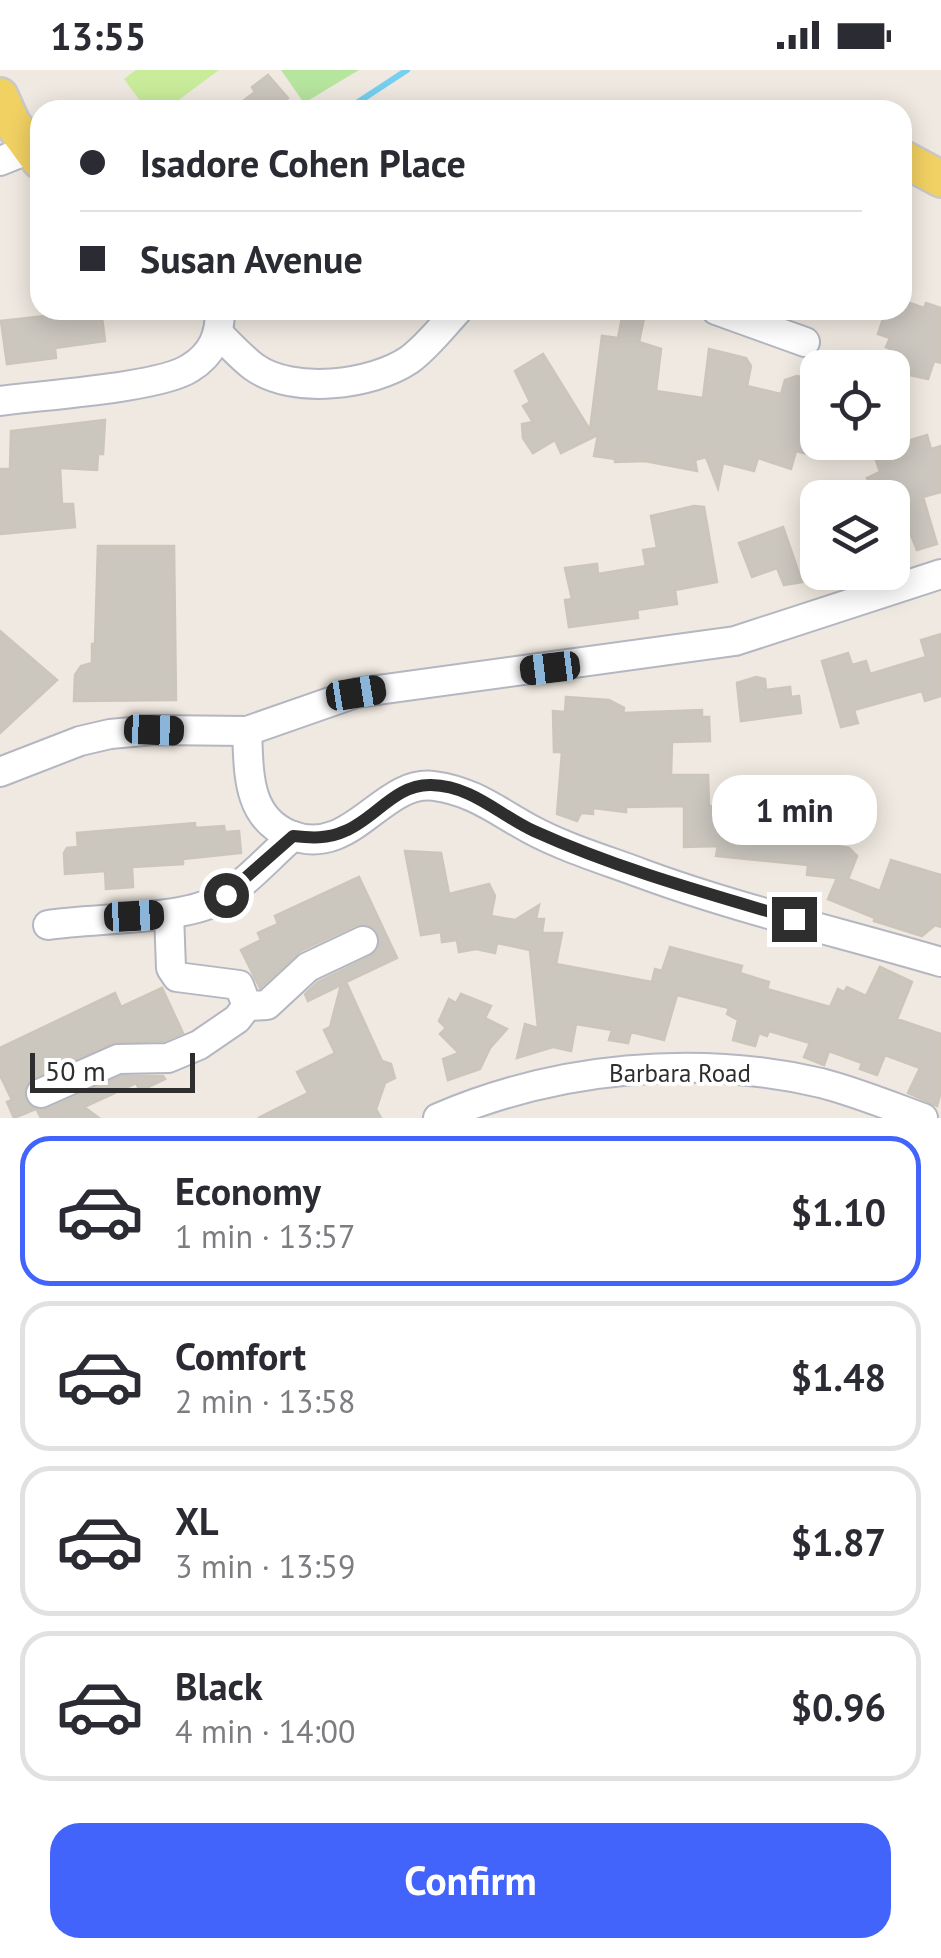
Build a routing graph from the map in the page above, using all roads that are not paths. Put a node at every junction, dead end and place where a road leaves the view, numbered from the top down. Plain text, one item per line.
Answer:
1 (0, 96) edge
2 (23, 157) edge
3 (912, 163) edge
4 (941, 179) edge
5 (448, 320) edge
6 (744, 320) edge
7 (220, 323) edge
8 (805, 342) dead end
9 (0, 400) edge
10 (941, 574) edge
11 (247, 731) junction
12 (0, 772) edge
13 (293, 836) junction
14 (168, 914) junction
15 (48, 925) dead end
16 (363, 940) dead end
17 (941, 962) edge
18 (247, 1006) junction
19 (41, 1093) dead end
20 (438, 1118) edge
21 (923, 1118) edge

1 - 2 main road
3 - 4 main road
5 - 7 street
6 - 8 street
7 - 9 street
10 - 11 street
11 - 12 street
11 - 13 street
13 - 14 street
13 - 17 street
14 - 15 street
14 - 18 street
16 - 18 street
18 - 19 street
20 - 21 street, Barbara Road

